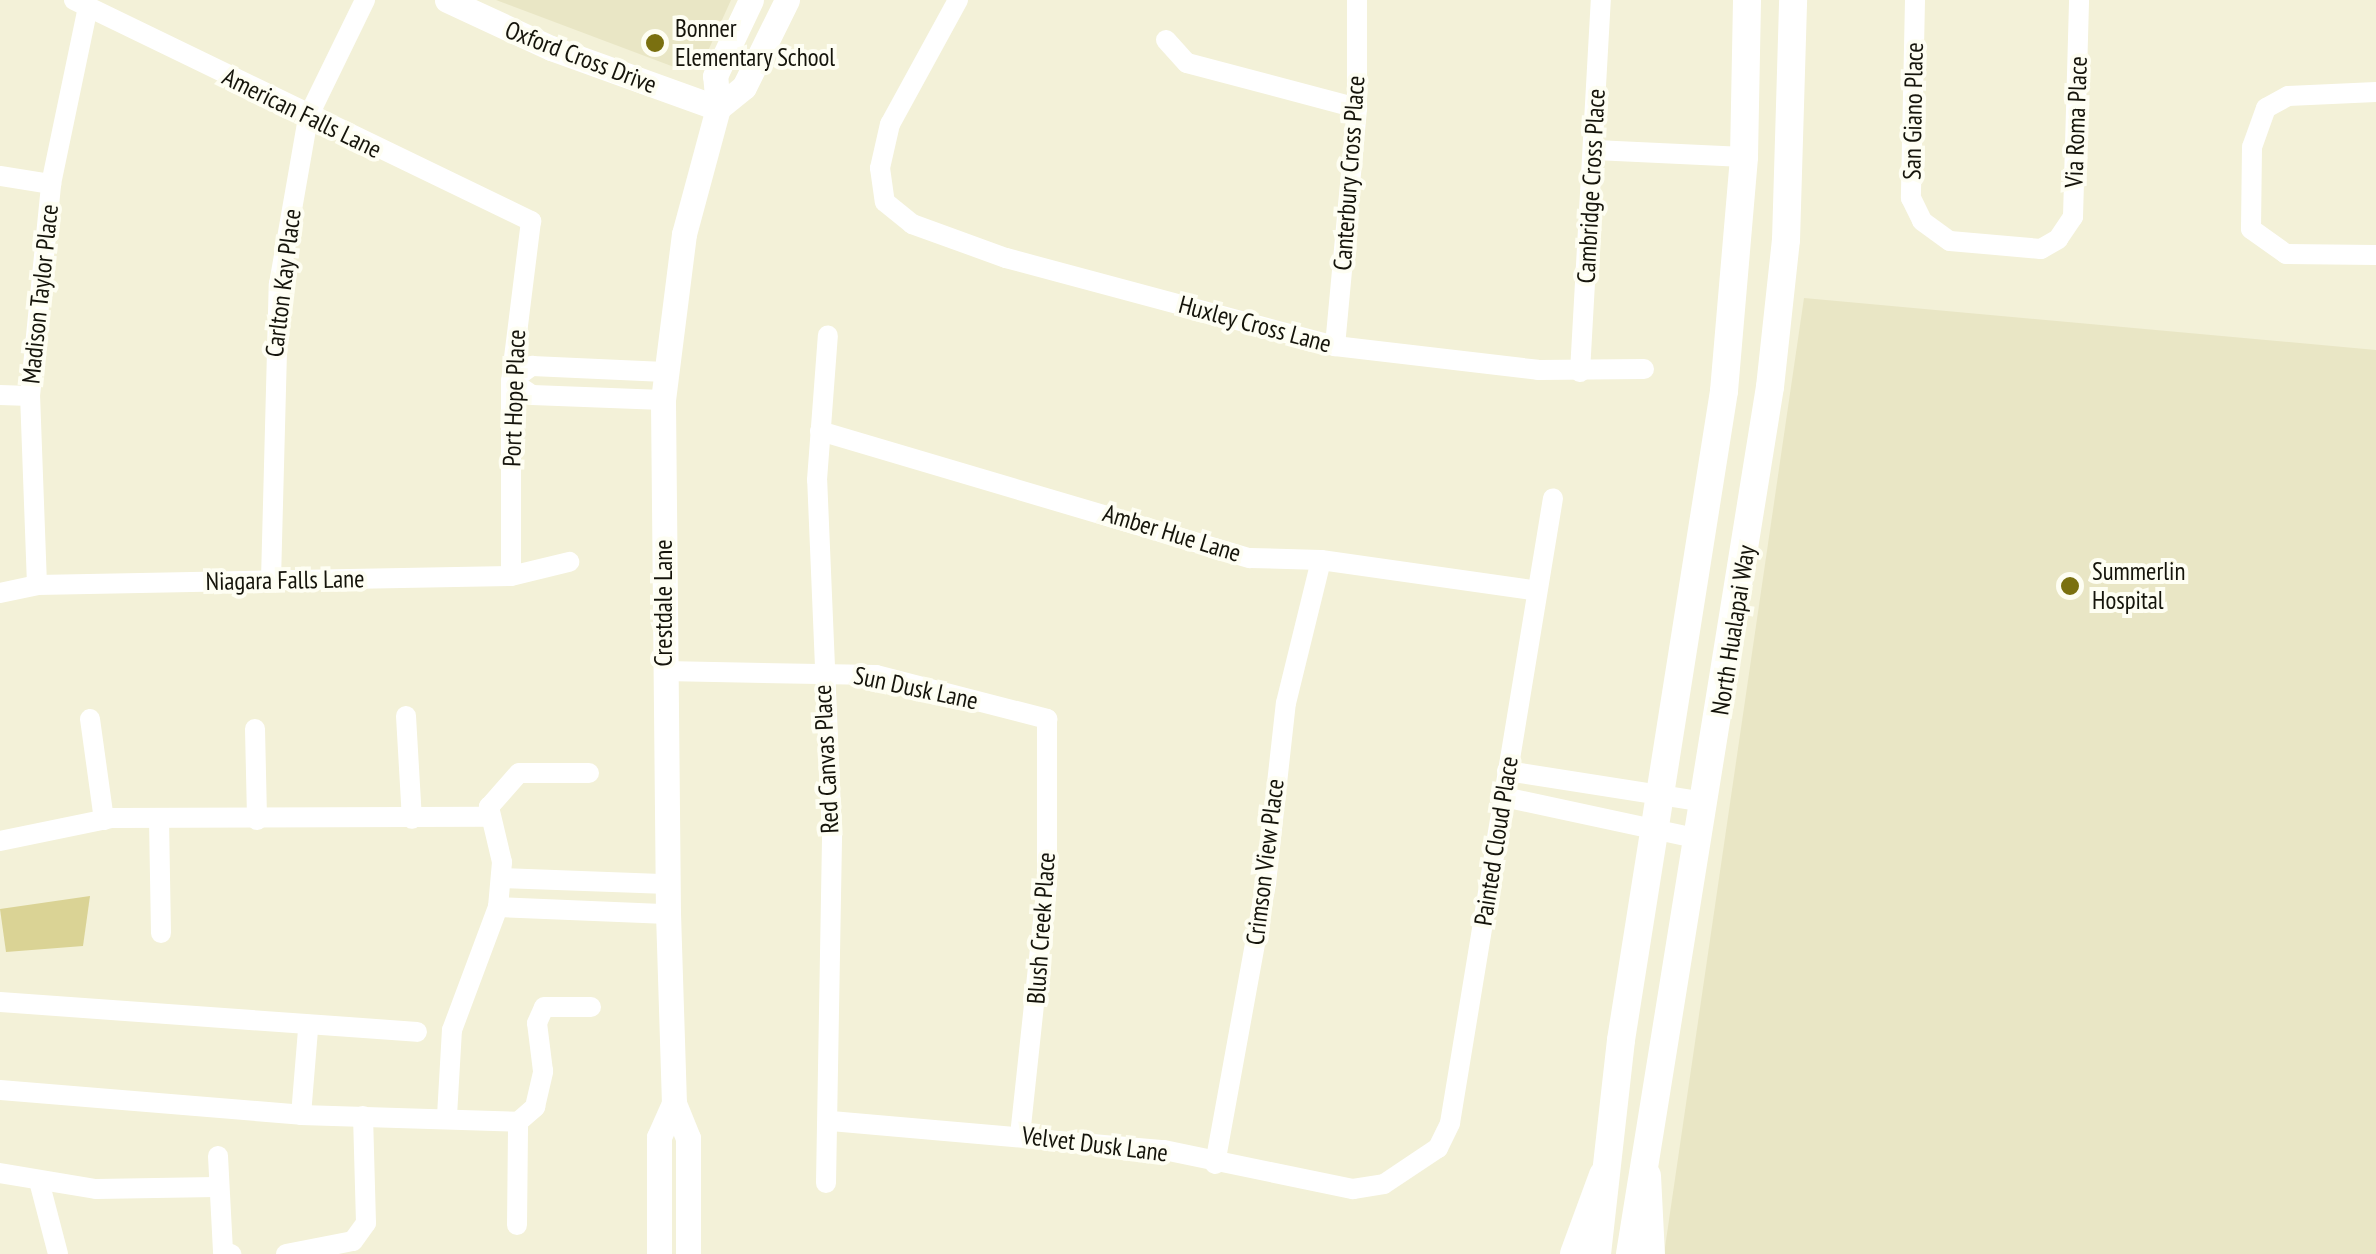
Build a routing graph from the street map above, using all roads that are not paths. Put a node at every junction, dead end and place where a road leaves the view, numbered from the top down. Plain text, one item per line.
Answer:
1 (365, 0) edge
2 (447, 0) edge
3 (751, 0) edge
4 (787, 0) edge
5 (958, 0) edge
6 (1357, 0) edge
7 (1601, 0) edge
8 (1747, 0) edge
9 (1794, 0) edge
10 (1915, 0) edge
11 (2079, 0) edge
12 (81, 3) edge
13 (1166, 40) dead end
14 (2376, 92) edge
15 (718, 108) junction
16 (1357, 108) junction
17 (308, 117) junction
18 (1595, 150) junction
19 (1744, 157) junction
20 (0, 176) edge
21 (51, 184) junction
22 (531, 221) joint
23 (2058, 240) joint
24 (2376, 255) edge
25 (828, 334) dead end
26 (1335, 346) junction
27 (1644, 369) dead end
28 (664, 372) junction
29 (1580, 372) junction
30 (511, 381) junction
31 (0, 396) edge
32 (30, 396) junction
33 (663, 400) junction
34 (820, 431) junction
35 (1552, 498) dead end
36 (1320, 560) junction
37 (569, 562) dead end
38 (511, 576) junction
39 (271, 580) junction
40 (36, 585) junction
41 (1533, 590) junction
42 (0, 593) edge
43 (664, 670) junction
44 (822, 670) junction
45 (406, 716) dead end
46 (90, 719) dead end
47 (1047, 719) joint
48 (255, 729) dead end
49 (1507, 771) junction
50 (589, 774) dead end
51 (1504, 797) junction
52 (1706, 802) junction
53 (1659, 812) junction
54 (490, 817) junction
55 (412, 818) junction
56 (104, 820) junction
57 (159, 820) junction
58 (257, 820) junction
59 (1700, 839) junction
60 (0, 841) edge
61 (502, 878) junction
62 (668, 884) junction
63 (498, 908) junction
64 (668, 914) junction
65 (161, 933) dead end
66 (0, 1002) edge
67 (591, 1007) dead end
68 (308, 1029) junction
69 (417, 1032) dead end
70 (0, 1090) edge
71 (674, 1104) junction
72 (302, 1116) junction
73 (363, 1116) junction
74 (447, 1116) junction
75 (831, 1121) junction
76 (518, 1122) junction
77 (1020, 1136) junction
78 (218, 1156) dead end
79 (1215, 1164) junction
80 (1411, 1168) joint
81 (0, 1173) edge
82 (1604, 1175) junction
83 (1646, 1176) junction
84 (39, 1181) junction
85 (826, 1183) dead end
86 (216, 1187) junction
87 (517, 1225) dead end
88 (58, 1254) edge
89 (231, 1254) edge
90 (286, 1254) edge
91 (659, 1254) edge
92 (688, 1254) edge
93 (1574, 1254) edge
94 (1597, 1254) edge
95 (1630, 1254) edge
96 (1650, 1254) edge

1 - 17 street, Carlton Kay Place
2 - 15 street, Oxford Cross Drive
3 - 15 street, Crestdale Lane
4 - 15 street, Crestdale Lane
5 - 26 street, Huxley Cross Lane
6 - 16 street, Canterbury Cross Place
7 - 18 street, Cambridge Cross Place
8 - 19 main road, North Hualapai Way
9 - 52 main road, North Hualapai Way
10 - 23 street, San Giano Place
11 - 23 street, Via Roma Place
12 - 17 street, American Falls Lane
12 - 21 street, Madison Taylor Place
13 - 16 street
14 - 24 street
15 - 28 street, Crestdale Lane
16 - 26 street, Canterbury Cross Place
17 - 22 street, American Falls Lane
17 - 39 street, Carlton Kay Place
18 - 19 street
18 - 29 street, Cambridge Cross Place
19 - 53 main road, North Hualapai Way
20 - 21 street
21 - 32 street, Madison Taylor Place
22 - 30 street, Port Hope Place
25 - 34 street, Red Canvas Place
26 - 29 street, Huxley Cross Lane
27 - 29 street, Huxley Cross Lane
28 - 30 street
28 - 33 street, Crestdale Lane
30 - 33 street
30 - 38 street, Port Hope Place
31 - 32 street
32 - 40 street, Madison Taylor Place
33 - 43 street, Crestdale Lane
34 - 36 street, Amber Hue Lane
34 - 44 street, Red Canvas Place
35 - 41 street, Painted Cloud Place
36 - 41 street, Amber Hue Lane
36 - 79 street, Crimson View Place
37 - 38 street, Niagara Falls Lane
38 - 39 street, Niagara Falls Lane
39 - 40 street, Niagara Falls Lane
40 - 42 street, Niagara Falls Lane
41 - 49 street, Painted Cloud Place
43 - 44 street, Sun Dusk Lane
43 - 62 street, Crestdale Lane
44 - 47 street, Sun Dusk Lane
44 - 75 street, Red Canvas Place
45 - 55 street
46 - 56 street
47 - 77 street, Blush Creek Place
48 - 58 street
49 - 51 street, Painted Cloud Place
49 - 53 street
50 - 54 street
51 - 53 street
51 - 80 street, Painted Cloud Place
52 - 53 street
52 - 59 main road, North Hualapai Way
53 - 59 street
53 - 82 main road, North Hualapai Way
54 - 55 street
54 - 61 street
55 - 58 street
56 - 57 street
56 - 60 street
57 - 58 street
57 - 65 street
59 - 83 main road, North Hualapai Way
61 - 62 street
61 - 63 street
62 - 64 street, Crestdale Lane
63 - 64 street
63 - 74 street
64 - 71 street, Crestdale Lane
66 - 68 street
67 - 76 street
68 - 69 street
68 - 72 street
70 - 72 street
71 - 91 street, Crestdale Lane
71 - 92 street, Crestdale Lane
72 - 73 street
73 - 74 street
73 - 90 street
74 - 76 street
75 - 77 street, Velvet Dusk Lane
75 - 85 street, Red Canvas Place
76 - 87 street
77 - 79 street, Velvet Dusk Lane
78 - 86 street
79 - 80 street, Velvet Dusk Lane
81 - 84 street
82 - 93 main road
82 - 94 main road, North Hualapai Way
83 - 95 main road, North Hualapai Way
83 - 96 main road
84 - 86 street
84 - 88 street
86 - 89 street

